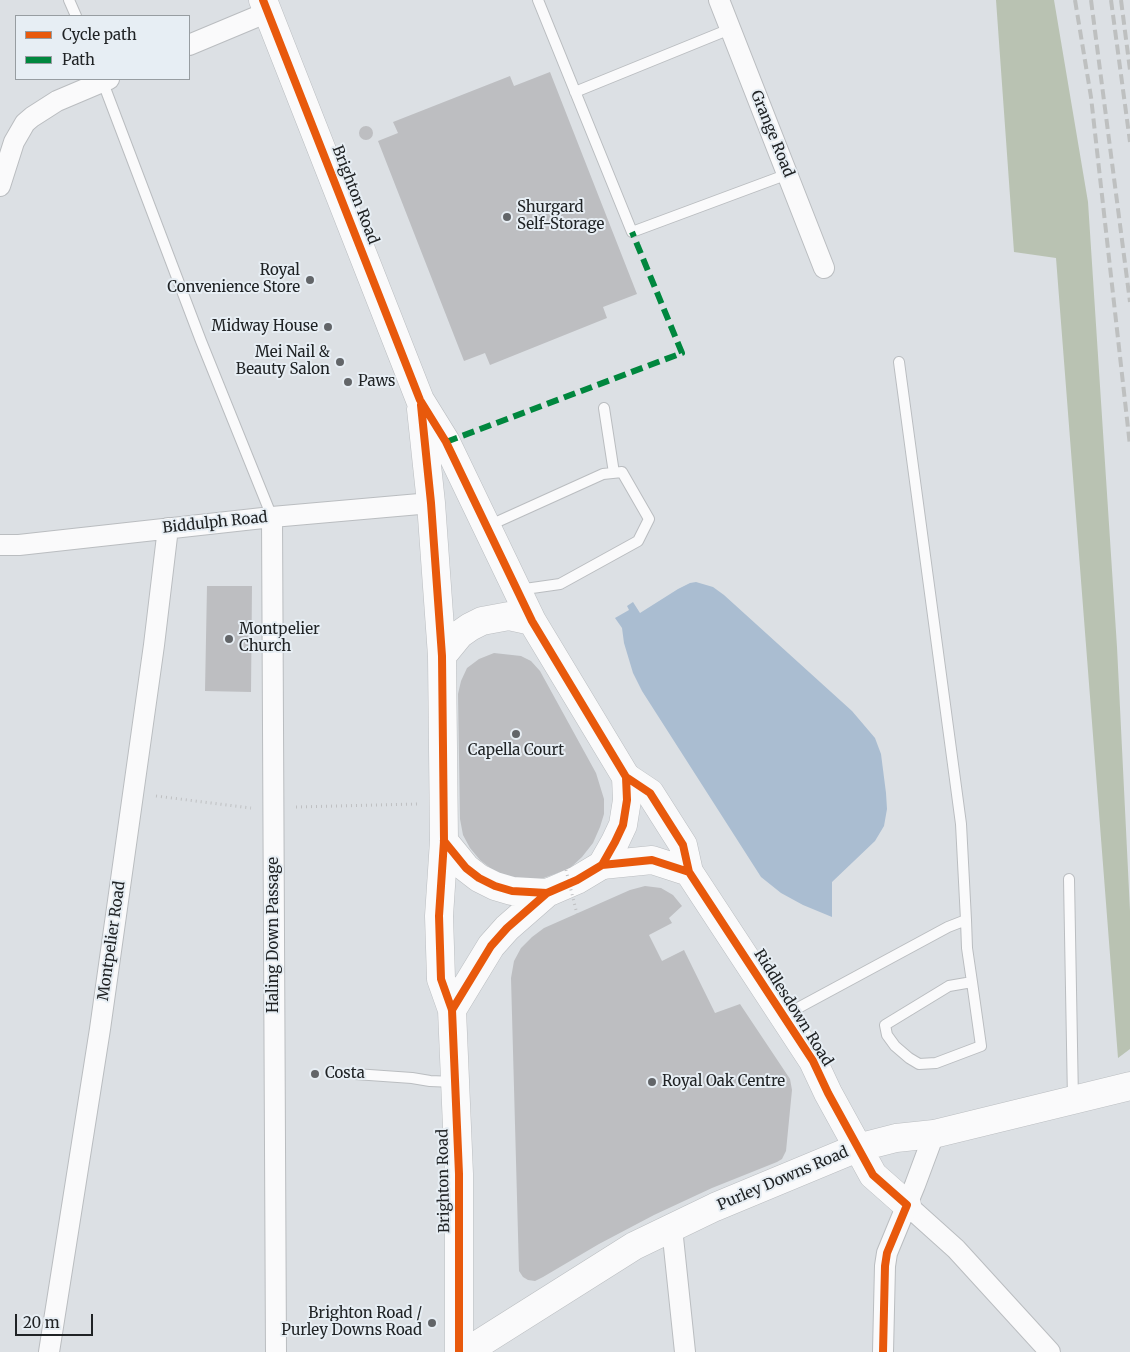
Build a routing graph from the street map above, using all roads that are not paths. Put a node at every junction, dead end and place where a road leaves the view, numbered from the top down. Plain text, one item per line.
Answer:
1 (69, 0) edge
2 (538, 0) edge
3 (720, 0) edge
4 (265, 6) edge
5 (76, 15) edge
6 (730, 29) junction
7 (190, 44) edge
8 (104, 80) edge
9 (575, 92) junction
10 (788, 174) junction
11 (0, 186) edge
12 (824, 268) dead end
13 (898, 362) dead end
14 (420, 400) junction
15 (604, 408) dead end
16 (614, 473) junction
17 (431, 503) junction
18 (272, 517) junction
19 (486, 526) junction
20 (168, 528) junction
21 (0, 545) edge
22 (517, 591) junction
23 (532, 622) junction
24 (442, 656) junction
25 (626, 777) junction
26 (444, 841) junction
27 (602, 865) junction
28 (689, 872) junction
29 (1069, 879) dead end
30 (547, 893) junction
31 (966, 920) junction
32 (972, 982) junction
33 (452, 1010) junction
34 (782, 1017) junction
35 (355, 1074) dead end
36 (455, 1082) junction
37 (1130, 1086) edge
38 (1073, 1101) junction
39 (934, 1134) junction
40 (857, 1148) junction
41 (907, 1205) junction
42 (672, 1228) junction
43 (49, 1352) edge
44 (276, 1352) edge
45 (459, 1352) edge
46 (466, 1352) edge
47 (686, 1352) edge
48 (883, 1352) edge
49 (1050, 1352) edge

1 - 5 lane
2 - 9 lane
3 - 6 street, Grange Road
4 - 7 street
4 - 14 main road, Brighton Road
6 - 9 lane
6 - 10 street, Grange Road
8 - 11 street
8 - 18 lane
9 - 10 lane
10 - 12 street, Grange Road
13 - 31 lane
14 - 17 main road, Brighton Road
14 - 19 main road
15 - 16 lane
16 - 19 lane
16 - 22 lane
17 - 18 street, Biddulph Road
17 - 24 main road, Brighton Road
18 - 20 street, Biddulph Road
18 - 44 street, Haling Down Passage
19 - 22 main road
20 - 21 street, Biddulph Road
20 - 43 street, Montpelier Road
22 - 23 main road
23 - 24 main road
23 - 25 main road
24 - 26 main road, Brighton Road
25 - 27 main road
25 - 28 main road, Riddlesdown Road
26 - 30 main road
26 - 33 main road, Brighton Road
27 - 28 main road
27 - 30 main road
28 - 34 main road, Riddlesdown Road
29 - 38 lane
30 - 33 main road
31 - 32 lane
31 - 34 lane
32 - 32 lane
33 - 36 main road, Brighton Road
34 - 40 main road, Riddlesdown Road
35 - 36 lane
36 - 45 main road, Brighton Road
37 - 38 main road, Purley Downs Road
38 - 39 main road, Purley Downs Road
39 - 40 main road, Purley Downs Road
39 - 41 street
40 - 41 main road, Riddlesdown Road
40 - 42 main road, Purley Downs Road
41 - 48 street
41 - 49 street, Riddlesdown Road
42 - 46 main road, Purley Downs Road
42 - 47 street

